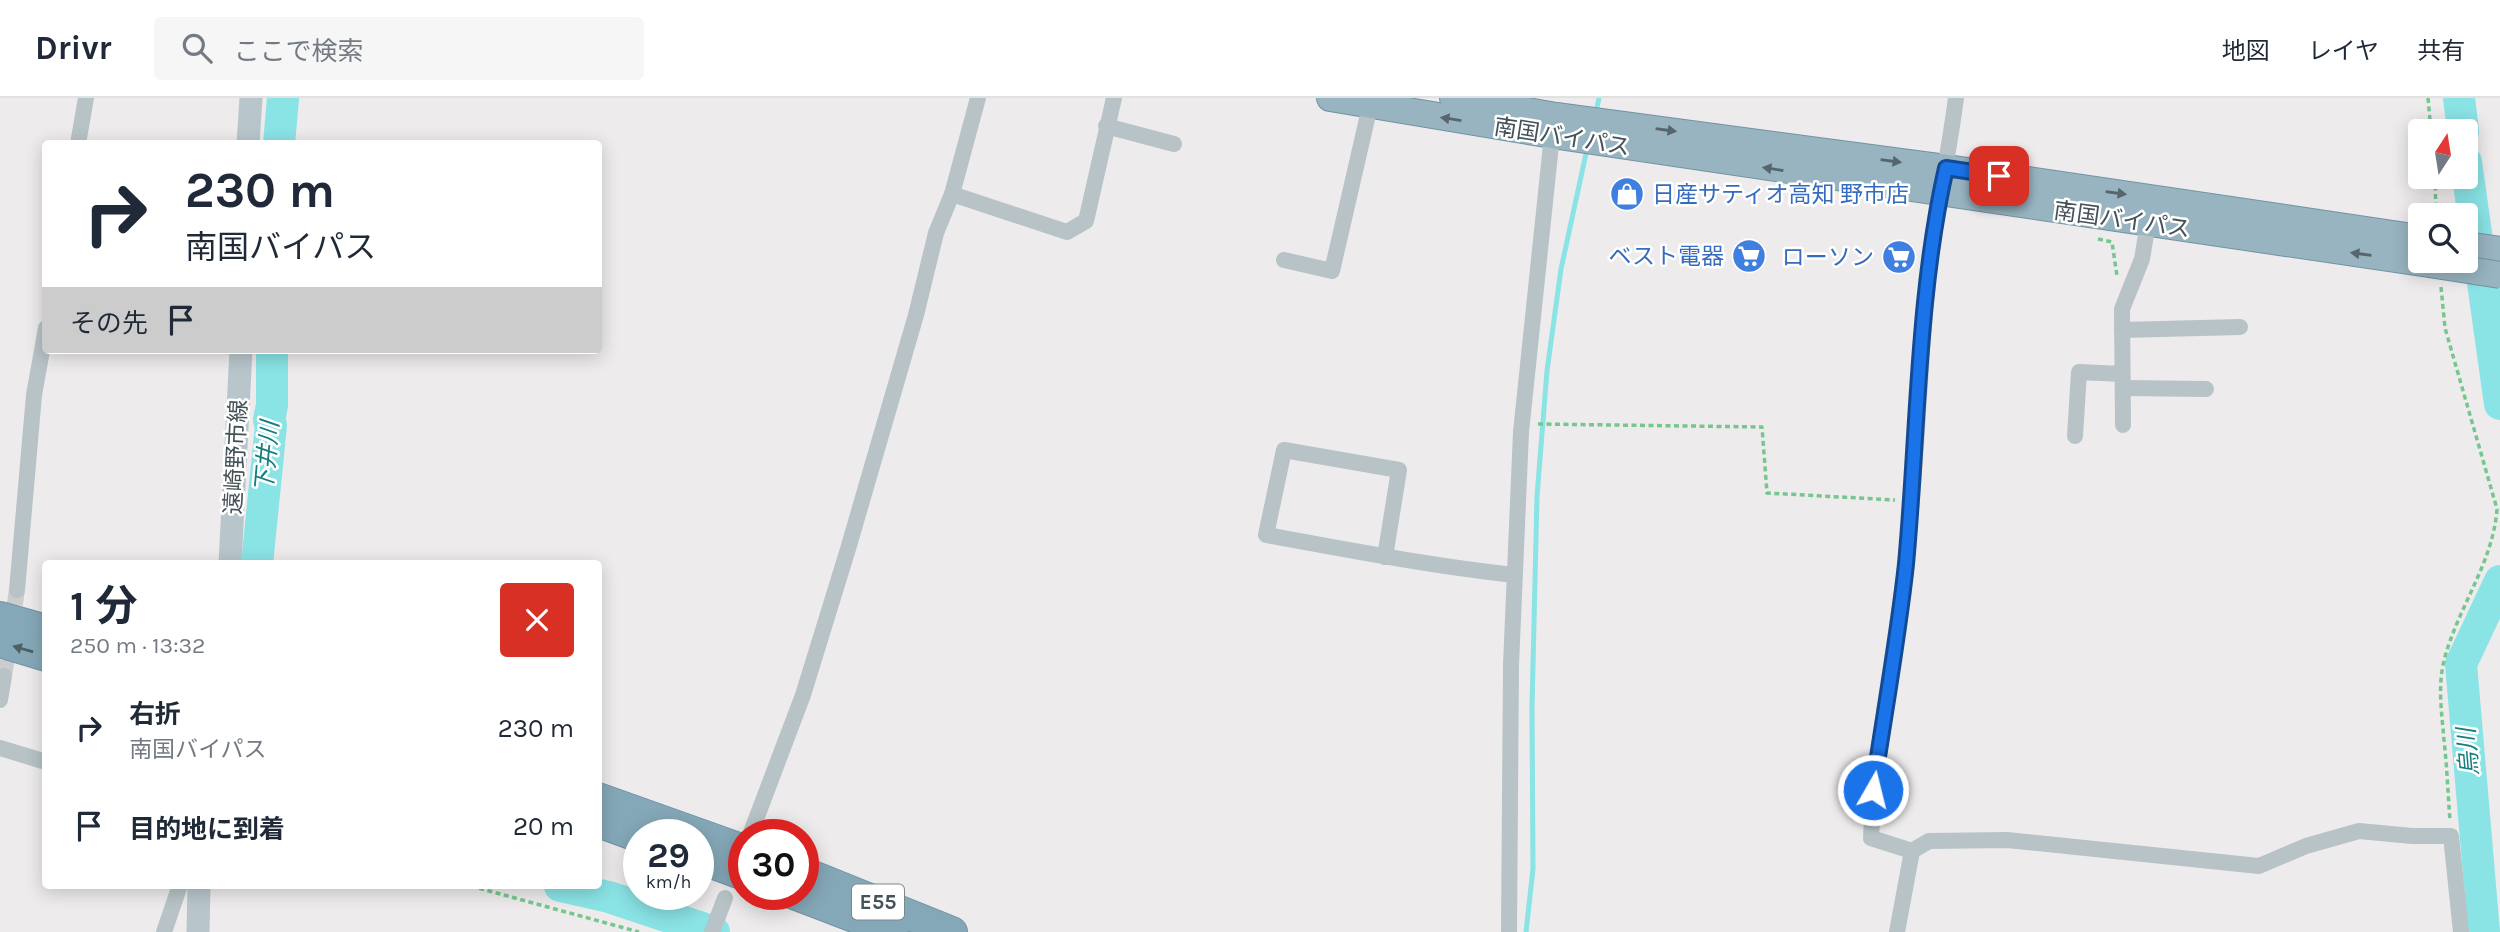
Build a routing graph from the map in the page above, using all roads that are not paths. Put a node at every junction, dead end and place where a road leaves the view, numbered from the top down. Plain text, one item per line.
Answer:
1 (86, 98) edge
2 (251, 98) edge
3 (978, 98) edge
4 (1114, 98) edge
5 (1330, 98) edge
6 (1453, 98) edge
7 (1956, 98) edge
8 (1370, 106) junction
9 (1107, 126) junction
10 (1552, 135) junction
11 (79, 140) edge
12 (248, 140) edge
13 (1174, 144) dead end
14 (1943, 181) junction
15 (952, 194) junction
16 (2148, 223) junction
17 (2408, 237) edge
18 (2478, 247) edge
19 (2500, 250) edge
20 (1284, 260) dead end
21 (2500, 275) edge
22 (2240, 327) dead end
23 (2122, 331) junction
24 (42, 350) edge
25 (241, 354) edge
26 (2122, 381) junction
27 (2206, 389) dead end
28 (2123, 425) dead end
29 (2075, 436) dead end
30 (1385, 556) junction
31 (230, 560) edge
32 (1514, 575) junction
33 (17, 590) tunnel mouth
34 (0, 617) edge
35 (42, 629) edge
36 (0, 642) edge
37 (42, 655) edge
38 (4, 676) dead end
39 (0, 701) edge
40 (0, 748) edge
41 (42, 761) edge
42 (602, 799) edge
43 (756, 819) edge
44 (602, 823) edge
45 (623, 831) edge
46 (728, 844) edge
47 (1912, 850) junction
48 (819, 878) edge
49 (188, 889) edge
50 (189, 889) edge
51 (724, 898) dead end
52 (819, 904) edge
53 (164, 932) edge
54 (198, 932) edge
55 (712, 932) edge
56 (893, 932) edge
57 (952, 932) edge
58 (1509, 932) edge
59 (1897, 932) edge
60 (2461, 932) edge

1 - 11 street
2 - 12 main road
3 - 15 street
4 - 9 street
5 - 8 highway, 南国バイパス
6 -> 14 highway, 南国バイパス
7 - 14 street
10 -> 8 highway, 南国バイパス
8 - 20 street
9 - 13 street
9 - 15 street
14 -> 10 highway, 南国バイパス
10 - 32 street
14 - 16 highway, 南国バイパス
14 -> 17 highway, 南国バイパス
14 - 47 street
15 - 43 street
21 -> 16 highway, 南国バイパス, bridge
16 - 23 street
18 - 19 highway
22 - 23 street
23 - 26 street
24 - 33 street
25 - 31 main road, 遠崎野市線
26 - 27 street
26 - 28 street
26 - 29 street
30 - 30 street
30 - 32 street
32 - 58 street
34 - 35 highway
37 -> 36 highway
38 - 39 street
40 - 41 street
42 - 46 highway
44 - 45 highway
47 - 59 street
47 - 60 street
48 - 57 highway, E55
49 - 53 street
50 - 54 main road
51 - 55 street
52 - 56 highway, E55

